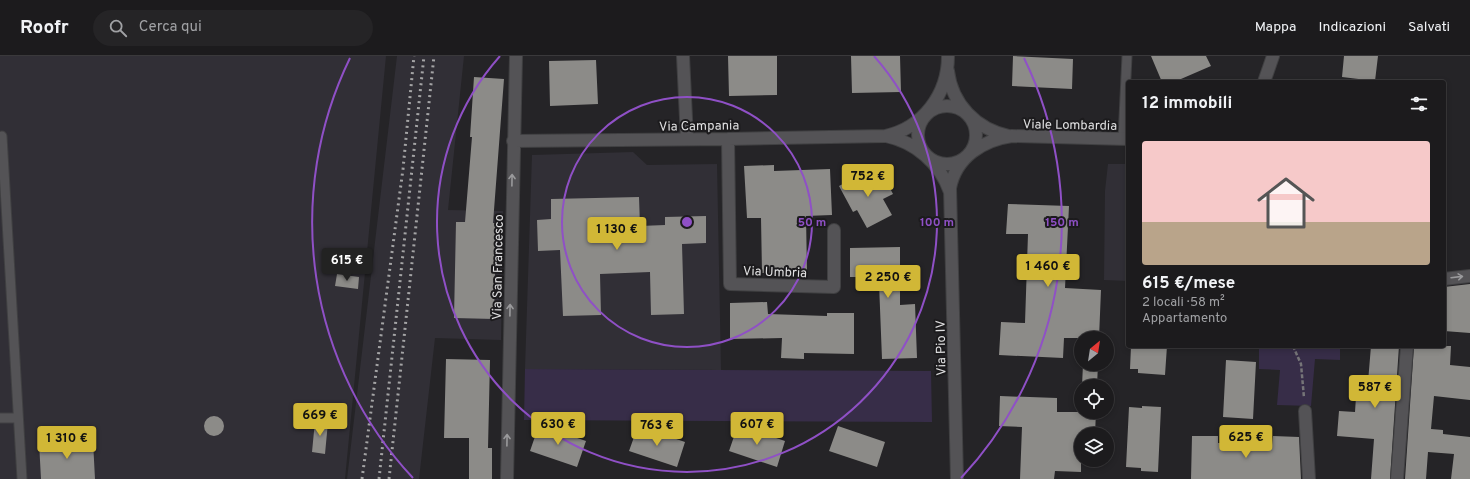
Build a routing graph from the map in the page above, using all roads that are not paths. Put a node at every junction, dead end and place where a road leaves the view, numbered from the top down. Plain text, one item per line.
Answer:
1 (516, 56) edge
2 (683, 56) edge
3 (1127, 56) edge
4 (1273, 56) edge
5 (948, 61) edge
6 (1126, 80) edge
7 (1265, 80) edge
8 (1126, 98) edge
9 (967, 113) junction
10 (925, 116) junction
11 (2, 136) dead end
12 (885, 136) junction
13 (1012, 136) junction
14 (687, 139) junction
15 (728, 139) junction
16 (1125, 139) edge
17 (513, 141) junction
18 (969, 155) junction
19 (927, 156) junction
20 (950, 193) junction
21 (834, 230) dead end
22 (4, 253) edge
23 (1470, 276) edge
24 (1446, 278) edge
25 (1407, 348) edge
26 (1305, 411) road end
27 (0, 418) edge
28 (18, 418) junction
29 (22, 479) edge
30 (507, 479) edge
31 (957, 479) edge
32 (1309, 479) edge
33 (1396, 479) edge

1 - 17 street, Via San Francesco
2 - 14 street
3 - 6 lane
4 - 7 street
5 - 9 street
5 - 10 street
8 - 16 lane
9 - 10 street
9 - 13 street, Viale Lombardia
9 - 18 street
10 - 12 street, Via Campania
10 - 19 street
11 - 22 lane
12 - 15 street, Via Campania
12 - 19 street, Via Campania
13 - 16 street, Viale Lombardia
13 - 18 street, Viale Lombardia
14 - 15 street, Via Campania
14 - 17 street, Via Campania
15 - 21 street, Via Umbria
30 -> 17 street, Via San Francesco
18 - 19 street
18 - 20 street, Via Pio IV
19 - 20 street, Via Pio IV
20 - 31 street, Via Pio IV
22 - 28 lane
24 -> 23 street
25 - 33 street
26 - 32 street
27 - 28 lane
28 - 29 lane

